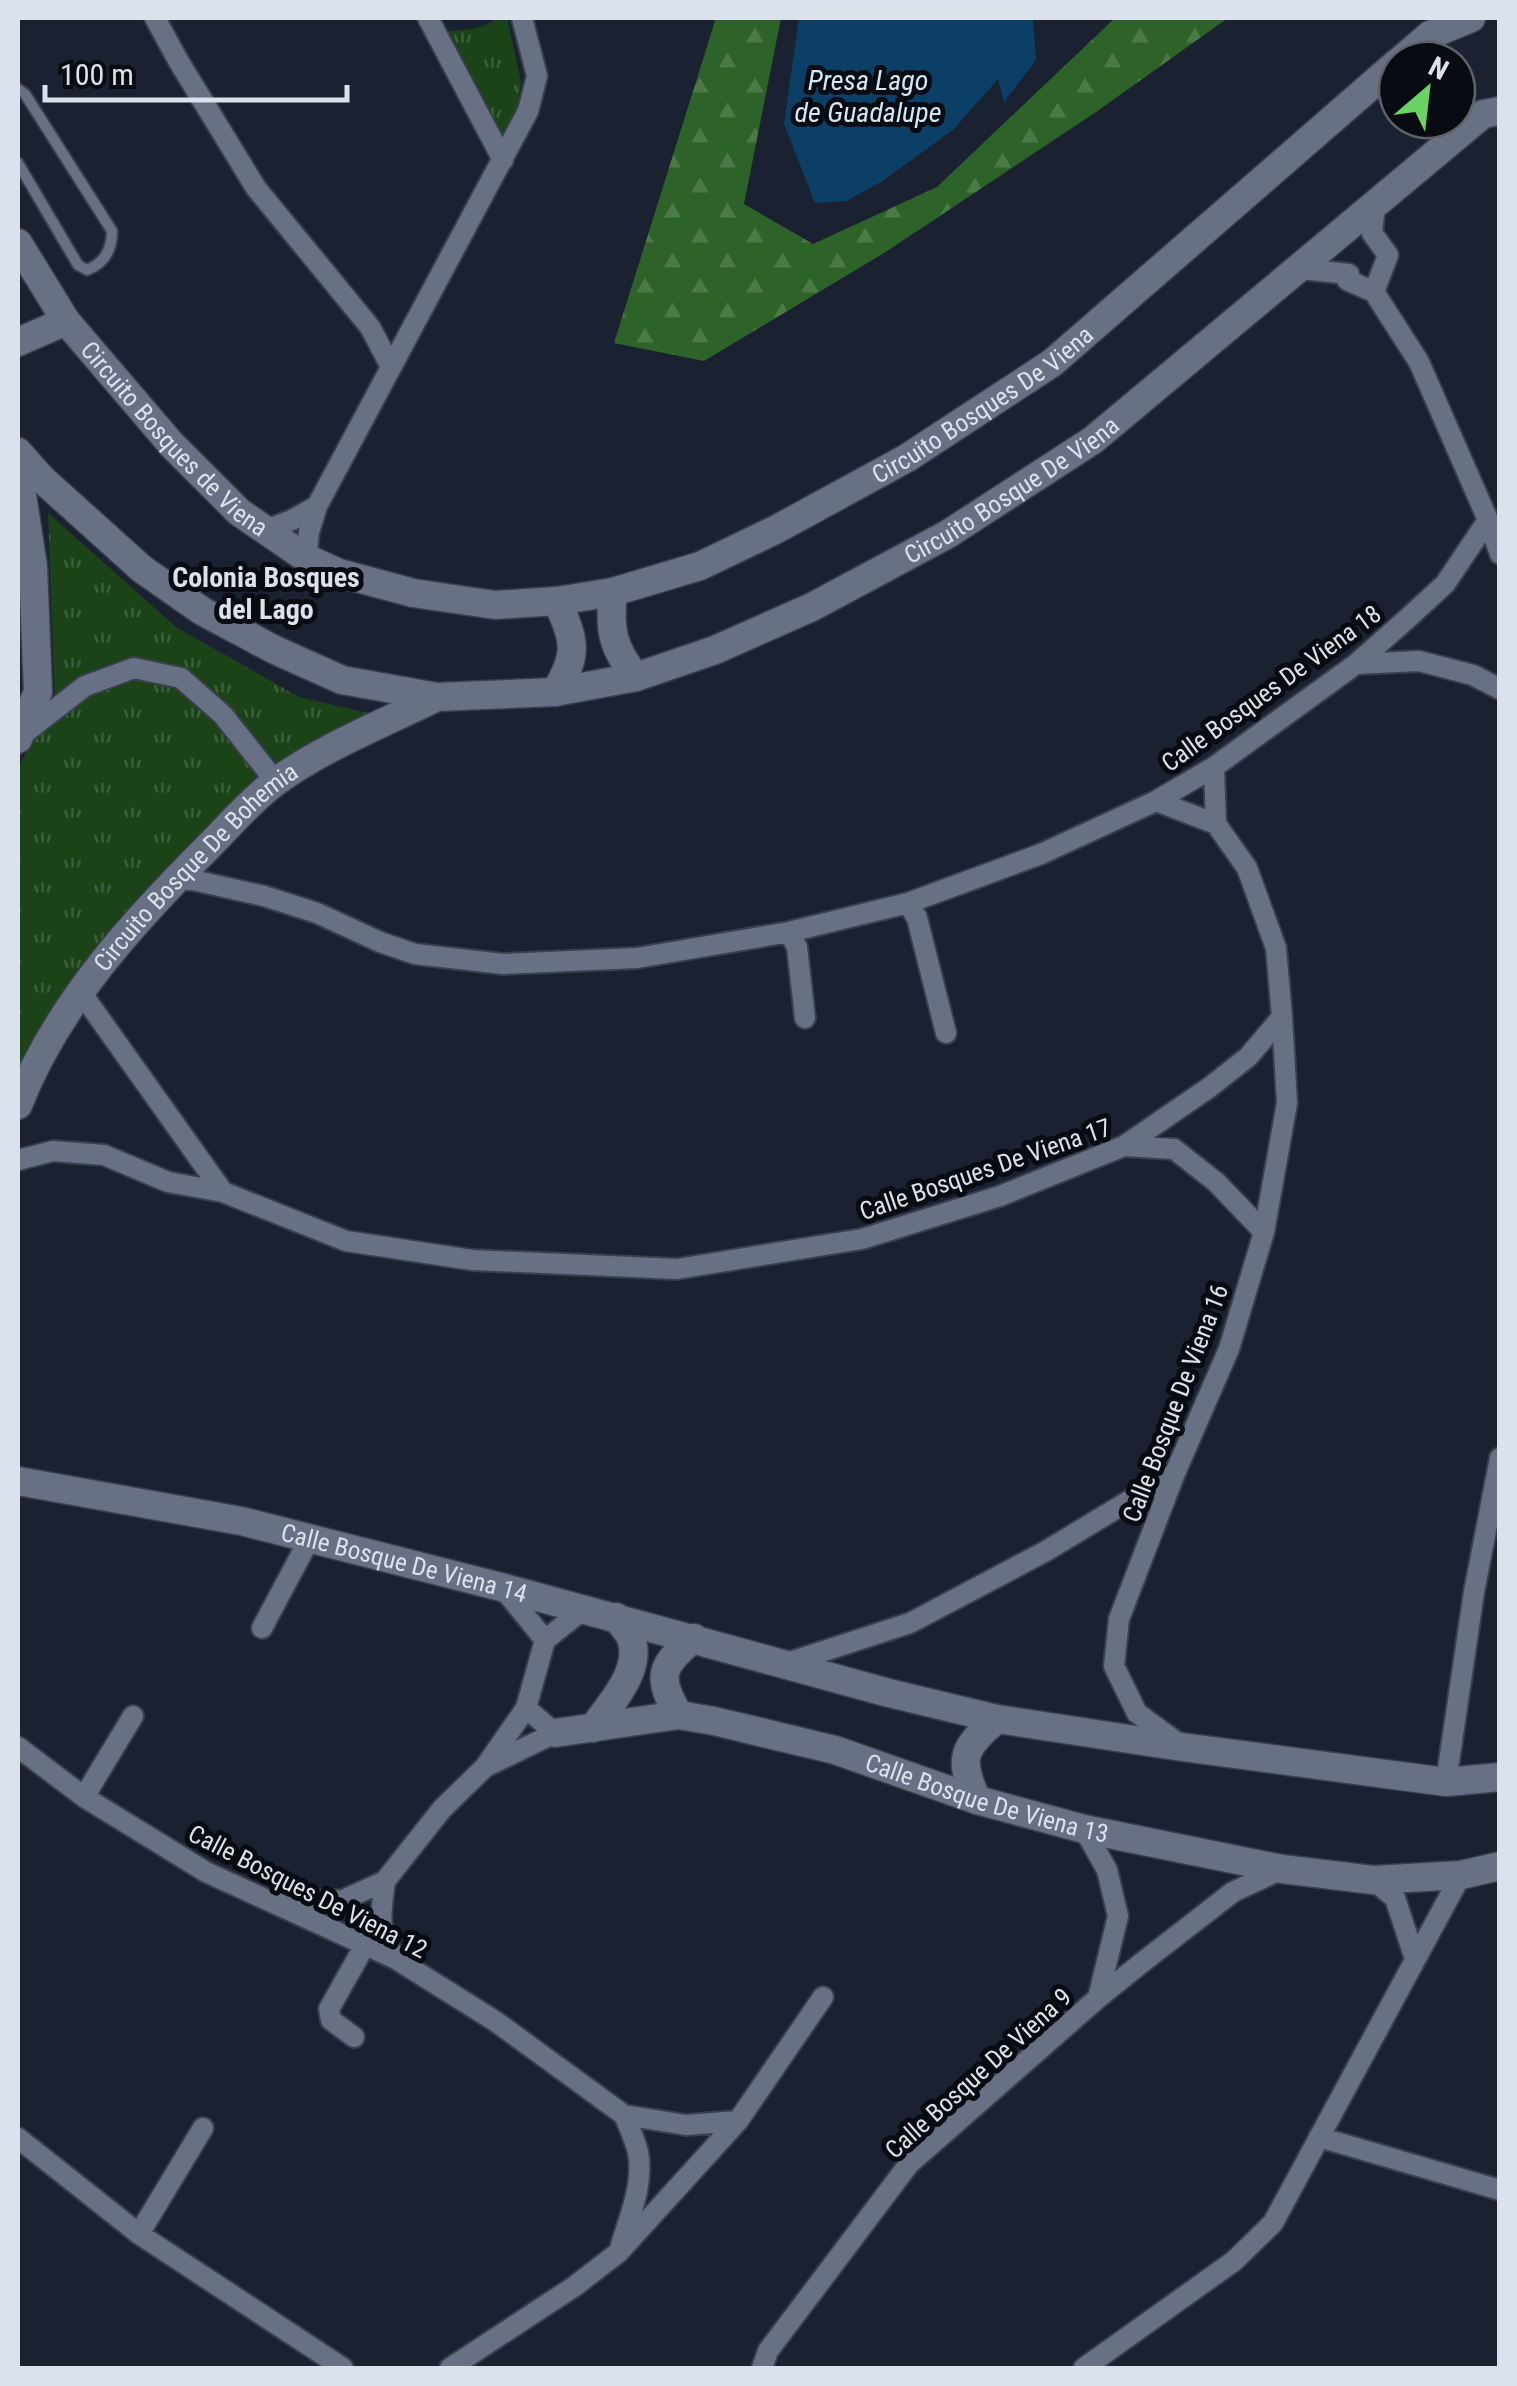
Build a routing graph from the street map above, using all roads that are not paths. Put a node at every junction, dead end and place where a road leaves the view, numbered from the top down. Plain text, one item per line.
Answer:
1 (155, 18) edge
2 (428, 18) edge
3 (522, 18) edge
4 (1472, 18) edge
5 (1424, 40) edge
6 (1377, 81) edge
7 (18, 89) edge
8 (1500, 111) edge
9 (502, 160) junction
10 (18, 163) edge
11 (1375, 206) junction
12 (18, 244) edge
13 (1301, 269) junction
14 (1374, 292) junction
15 (66, 321) junction
16 (18, 342) edge
17 (390, 365) junction
18 (18, 452) edge
19 (18, 483) edge
20 (317, 506) junction
21 (1488, 520) junction
22 (266, 530) junction
23 (1500, 554) edge
24 (306, 558) junction
25 (613, 592) junction
26 (557, 601) junction
27 (495, 605) joint
28 (1356, 664) junction
29 (636, 677) junction
30 (1500, 689) edge
31 (555, 692) junction
32 (437, 697) junction
33 (19, 738) edge
34 (1214, 767) junction
35 (276, 782) junction
36 (1156, 801) junction
37 (1216, 824) junction
38 (175, 880) junction
39 (908, 903) junction
40 (788, 932) junction
41 (80, 990) junction
42 (1282, 1017) junction
43 (805, 1018) dead end
44 (946, 1033) dead end
45 (18, 1105) edge
46 (1124, 1146) junction
47 (18, 1160) edge
48 (223, 1192) junction
49 (1264, 1232) junction
50 (1500, 1458) edge
51 (1175, 1474) junction
52 (18, 1481) edge
53 (310, 1538) junction
54 (501, 1586) junction
55 (584, 1609) junction
56 (616, 1618) junction
57 (262, 1628) dead end
58 (694, 1638) junction
59 (545, 1640) junction
60 (784, 1664) junction
61 (526, 1708) junction
62 (133, 1716) dead end
63 (679, 1716) junction
64 (997, 1718) junction
65 (593, 1728) junction
66 (555, 1733) junction
67 (1182, 1747) junction
68 (18, 1748) edge
69 (485, 1767) junction
70 (1500, 1777) edge
71 (1446, 1782) junction
72 (84, 1796) junction
73 (977, 1800) junction
74 (1084, 1829) junction
75 (1500, 1866) edge
76 (1282, 1868) junction
77 (1462, 1876) junction
78 (1374, 1880) junction
79 (386, 1881) junction
80 (269, 1901) junction
81 (365, 1945) junction
82 (1416, 1958) junction
83 (396, 1959) junction
84 (824, 1997) dead end
85 (1098, 1998) junction
86 (354, 2037) dead end
87 (624, 2115) junction
88 (738, 2121) junction
89 (203, 2128) dead end
90 (18, 2138) edge
91 (1319, 2138) junction
92 (1500, 2190) edge
93 (139, 2234) junction
94 (619, 2252) junction
95 (1109, 2359) edge
96 (343, 2368) edge
97 (450, 2368) edge
98 (762, 2368) edge
99 (1084, 2368) edge

1 - 17 street
2 - 9 street
3 - 9 street
4 - 5 street, Circuito Bosques De Viena
6 - 25 street, Circuito Bosques De Viena
7 - 10 lane
8 - 11 street, Circuito Bosque De Viena
9 - 17 street
11 - 13 street, Circuito Bosque De Viena
11 - 14 street
12 - 15 street, Circuito Bosques de Viena
13 - 14 street
13 - 29 street, Circuito Bosque De Viena
14 - 21 street
15 - 16 street
15 - 22 street, Circuito Bosques de Viena
17 - 20 street
18 - 32 street
19 - 33 street
20 - 22 street
20 - 24 street
21 - 23 street
21 - 28 street, Calle Bosques De Viena 18
22 - 24 street, Circuito Bosques de Viena
24 - 27 street, Circuito Bosques de Viena
25 - 26 street, Circuito Bosques De Viena
25 - 29 street
26 - 27 street, Circuito Bosques De Viena
26 - 31 street
28 - 30 street
28 - 34 street, Calle Bosques De Viena 18
29 - 31 street, Circuito Bosque De Viena
31 - 32 street, Circuito Bosque De Viena
32 - 35 street, Circuito Bosque De Bohemia
33 - 35 street
34 - 36 street, Calle Bosques De Viena 18
34 - 37 street
35 - 38 street, Circuito Bosque De Bohemia
36 - 37 street
36 - 39 street, Calle Bosques De Viena 18
37 - 42 street, Calle Bosque De Viena 16
38 - 40 street, Calle Bosques De Viena 18
38 - 41 street, Circuito Bosque De Bohemia
39 - 40 street, Calle Bosques De Viena 18
39 - 44 street
40 - 43 street
41 - 45 street, Circuito Bosque De Bohemia
41 - 48 street
42 - 46 street
42 - 49 street, Calle Bosque De Viena 16
46 - 48 street, Calle Bosques De Viena 17
46 - 49 street, Calle Bosques De Viena 17
47 - 48 street, Calle Bosques De Viena 17
49 - 51 street, Calle Bosque De Viena 16
50 - 71 street
51 - 60 street
51 - 67 street, Calle Bosque De Viena 16
52 - 53 street, Calle Bosque De Viena 14
53 - 54 street, Calle Bosque De Viena 14
53 - 57 street
54 - 55 street, Calle Bosque De Viena 14
54 - 59 street
55 - 56 street, Calle Bosque De Viena 14
55 - 59 street
56 - 58 street, Calle Bosque De Viena 14
56 - 65 street
58 - 60 street, Calle Bosque De Viena 14
58 - 63 street
59 - 61 street
60 - 64 street
61 - 66 street
61 - 69 street
62 - 72 street
63 - 65 street, Calle Bosque De Viena 13
63 - 73 street, Calle Bosque De Viena 13
64 - 67 street
64 - 73 street
65 - 66 street, Calle Bosque De Viena 13
66 - 69 street, Calle Bosque De Viena 13
67 - 71 street
68 - 72 street, Calle Bosques De Viena 12
69 - 79 street
70 - 71 street
72 - 80 street, Calle Bosques De Viena 12
73 - 74 street, Calle Bosque De Viena 13
74 - 76 street, Calle Bosque De Viena 13
74 - 85 street
75 - 77 street, Calle Bosque De Viena 13
76 - 78 street, Calle Bosque De Viena 13
76 - 85 street, Calle Bosque De Viena 9
77 - 78 street, Calle Bosque De Viena 13
77 - 82 street
78 - 82 street
79 - 80 street
79 - 83 street
80 - 81 street, Calle Bosques De Viena 12
81 - 83 street, Calle Bosques De Viena 12
81 - 86 street
82 - 91 street
83 - 87 street, Calle Bosques De Viena 12
84 - 88 street
85 - 98 street, Calle Bosque De Viena 9
87 - 88 street, Calle Bosques De Viena 12
87 - 94 street
88 - 94 street
89 - 93 street
90 - 93 street
91 - 92 street
91 - 95 street
93 - 96 street
94 - 97 street
95 - 99 street

